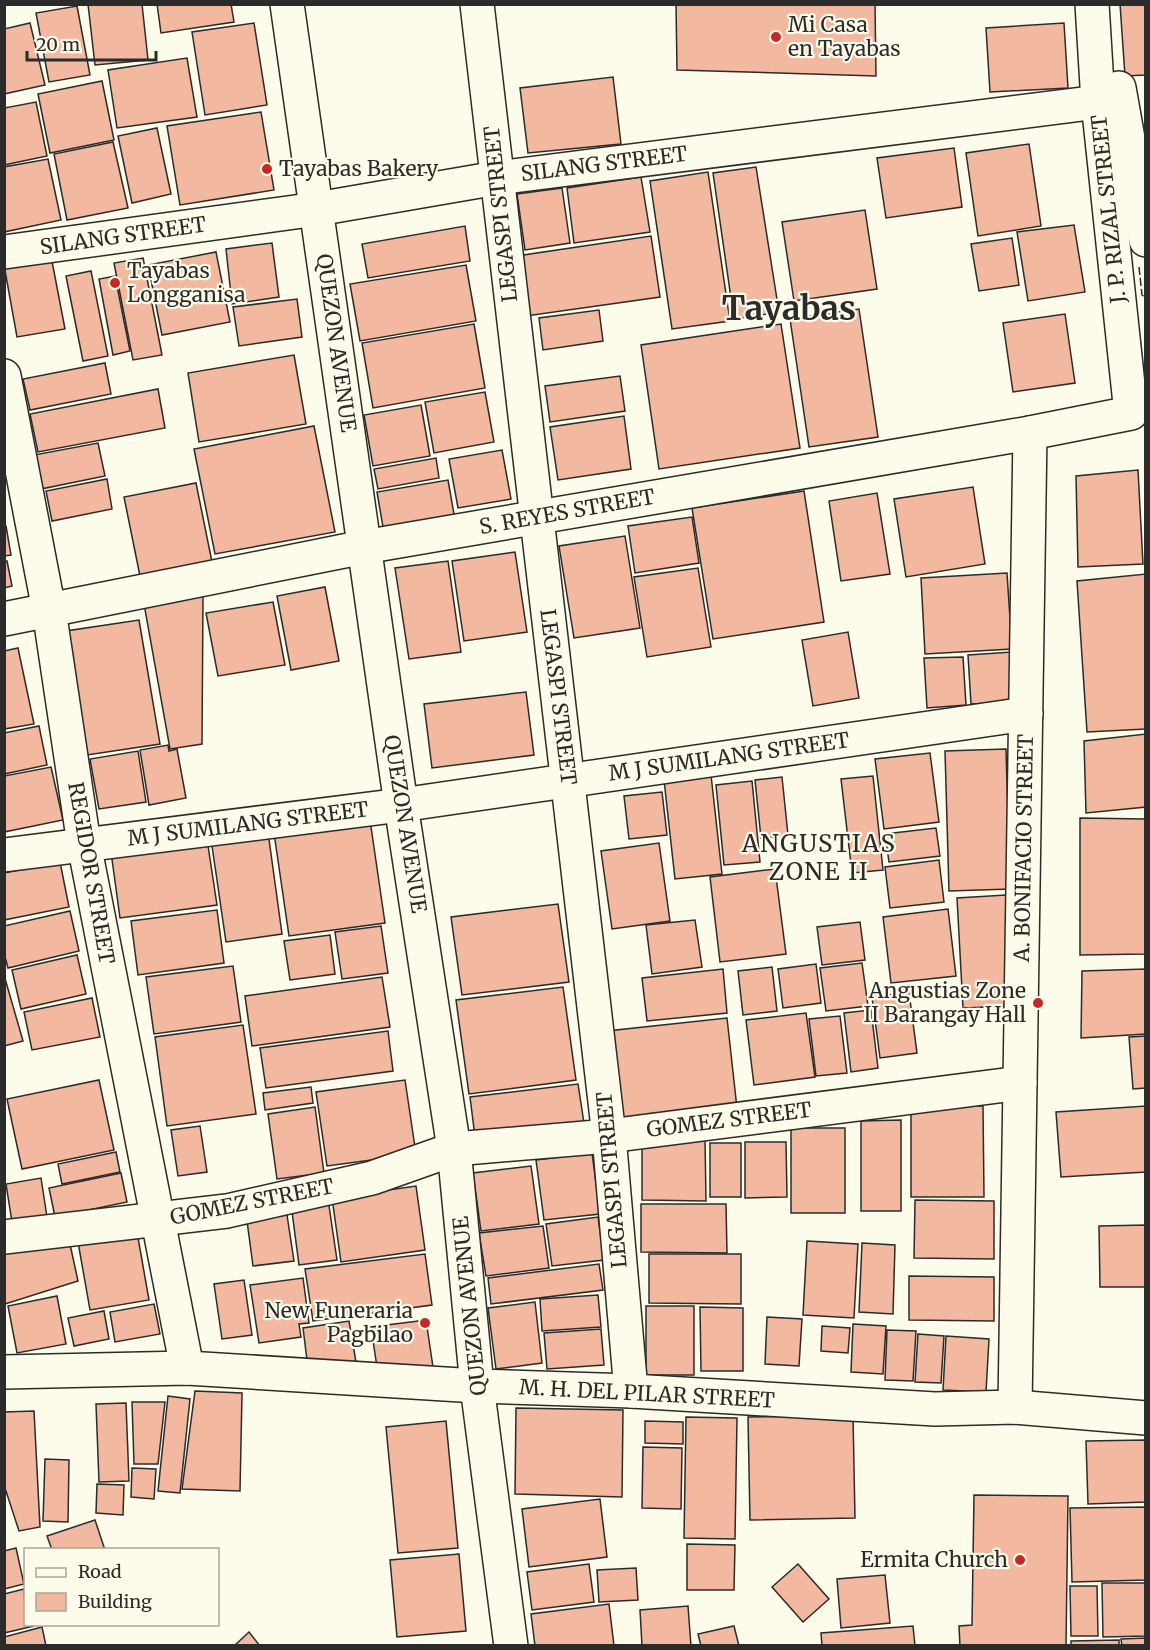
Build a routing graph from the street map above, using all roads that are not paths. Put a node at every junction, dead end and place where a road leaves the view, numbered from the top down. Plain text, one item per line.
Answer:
1 (287, 4) edge
2 (477, 4) edge
3 (1092, 4) edge
4 (1108, 95) junction
5 (497, 178) junction
6 (317, 209) junction
7 (1146, 240) edge
8 (4, 252) edge
9 (4, 376) edge
10 (1131, 413) joint
11 (1030, 432) junction
12 (536, 517) junction
13 (364, 547) junction
14 (49, 610) junction
15 (4, 619) edge
16 (1026, 714) junction
17 (568, 781) junction
18 (401, 805) junction
19 (84, 844) junction
20 (4, 855) edge
21 (1020, 1083) junction
22 (609, 1136) junction
23 (454, 1149) junction
24 (158, 1220) junction
25 (4, 1237) edge
26 (187, 1368) junction
27 (4, 1372) edge
28 (477, 1386) junction
29 (631, 1391) junction
30 (1015, 1407) junction
31 (1146, 1418) edge
32 (511, 1646) edge

1 - 6 street, QUEZON AVENUE
2 - 5 street, LEGASPI STREET
3 - 4 street, J. P. RIZAL STREET
4 - 5 street, SILANG STREET
4 - 7 street
4 - 10 street, J. P. RIZAL STREET
5 - 6 street, SILANG STREET
5 - 12 street, LEGASPI STREET
6 - 8 street, SILANG STREET
6 - 13 street, QUEZON AVENUE
9 - 14 street, REGIDOR STREET
10 - 11 street, S. REYES STREET
11 - 12 street, S. REYES STREET
11 - 16 street, A. BONIFACIO STREET
12 - 13 street, S. REYES STREET
12 - 17 street, LEGASPI STREET
13 - 14 street, S. REYES STREET
13 - 18 street, QUEZON AVENUE
14 - 15 street, S. REYES STREET
14 - 19 street, REGIDOR STREET
16 - 17 street, M J SUMILANG STREET
16 - 21 street, A. BONIFACIO STREET
17 - 18 street, M J SUMILANG STREET
17 - 22 street, LEGASPI STREET
18 - 19 street, M J SUMILANG STREET
18 - 23 street, QUEZON AVENUE
19 - 20 street, M J SUMILANG STREET
19 - 24 street, REGIDOR STREET
21 - 22 street, GOMEZ STREET
21 - 30 street, A. BONIFACIO STREET
22 - 23 street, GOMEZ STREET
22 - 29 street, LEGASPI STREET
23 - 24 street, GOMEZ STREET
23 - 28 street, QUEZON AVENUE
24 - 25 street, GOMEZ STREET
24 - 26 street, REGIDOR STREET
26 - 27 street, M. H. DEL PILAR STREET
26 - 28 street, M. H. DEL PILAR STREET
28 - 29 street, M. H. DEL PILAR STREET
28 - 32 street, QUEZON AVENUE
29 - 30 street, M. H. DEL PILAR STREET
30 - 31 street, M. H. DEL PILAR STREET

